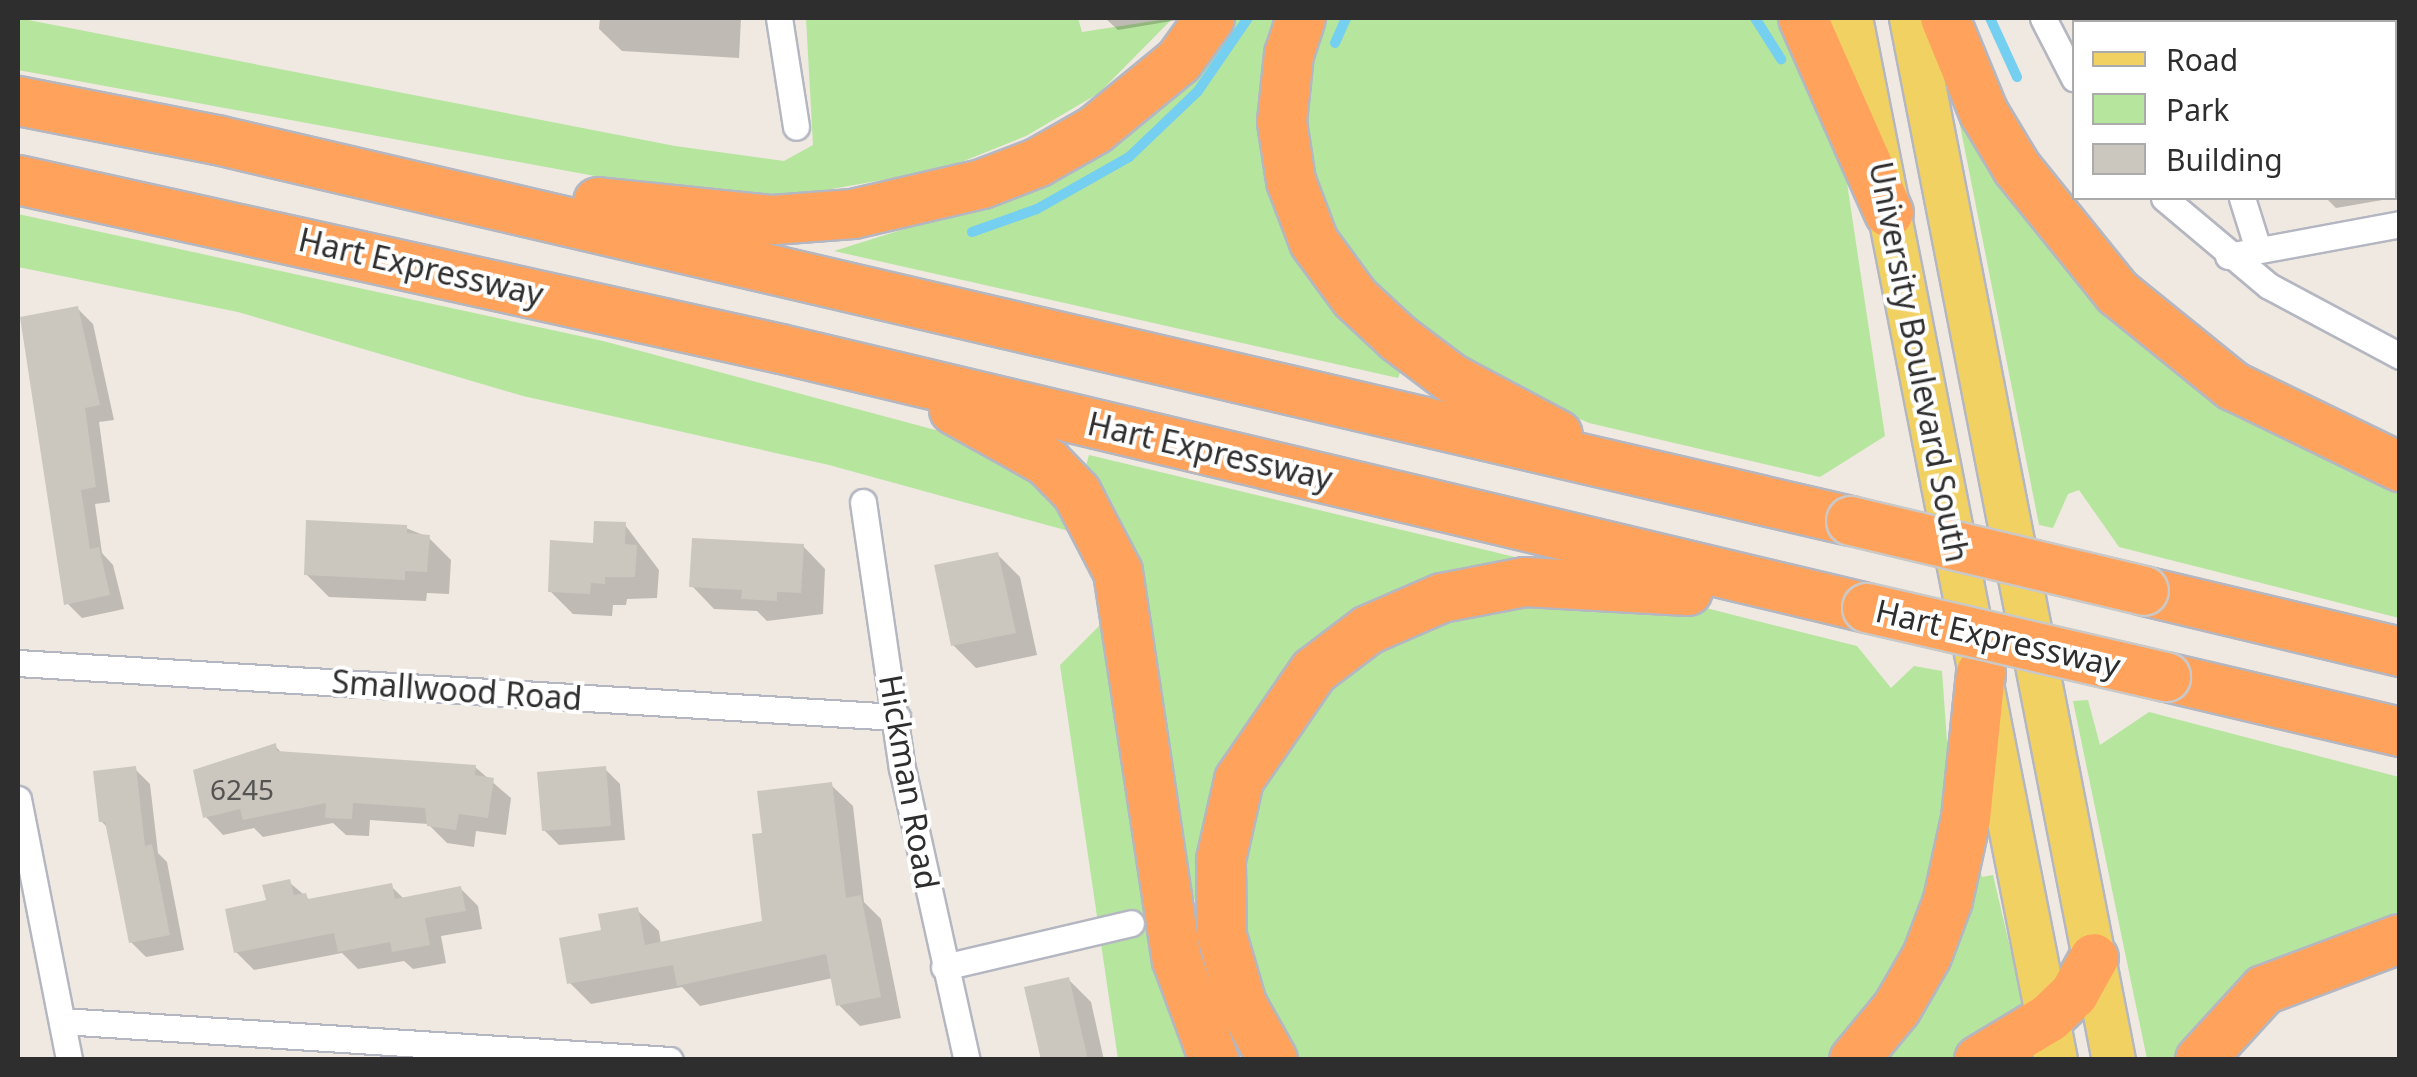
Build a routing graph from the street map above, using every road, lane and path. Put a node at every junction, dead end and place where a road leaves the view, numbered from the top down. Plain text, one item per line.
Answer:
1 (779, 18) edge
2 (1210, 18) edge
3 (1301, 18) edge
4 (1803, 18) edge
5 (1851, 18) edge
6 (1911, 18) edge
7 (1945, 18) edge
8 (2043, 18) edge
9 (2072, 74) edge
10 (18, 100) edge
11 (796, 127) dead end
12 (378, 177) junction
13 (18, 180) edge
14 (2166, 200) edge
15 (2243, 200) edge
16 (1889, 213) junction
17 (2400, 224) edge
18 (2258, 249) junction
19 (2228, 256) junction
20 (781, 349) junction
21 (2400, 356) edge
22 (2400, 467) edge
23 (1643, 474) junction
24 (863, 502) dead end
25 (1867, 608) junction
26 (2400, 652) edge
27 (18, 663) edge
28 (1981, 673) junction
29 (897, 717) junction
30 (2400, 732) edge
31 (18, 798) edge
32 (1132, 923) dead end
33 (2400, 939) edge
34 (2094, 958) junction
35 (944, 967) junction
36 (62, 1021) junction
37 (2053, 1039) edge
38 (70, 1060) edge
39 (670, 1060) edge
40 (967, 1060) edge
41 (1214, 1060) edge
42 (1272, 1060) edge
43 (1854, 1060) edge
44 (1979, 1060) edge
45 (2114, 1060) edge
46 (2200, 1060) edge

1 - 11 street
2 - 12 highway
3 - 23 highway
4 - 16 highway
5 - 16 main road, University Boulevard South
6 - 34 main road, University Boulevard South
7 - 22 highway
8 - 9 street
10 - 12 highway
12 - 23 highway
13 - 20 highway, Hart Expressway
14 - 19 street
15 - 18 street
16 - 28 main road, University Boulevard South
17 - 18 street
18 - 19 street
19 - 21 street
20 - 25 highway, Hart Expressway
20 - 41 highway
23 - 26 highway, bridge
24 - 29 street, Hickman Road
25 - 30 highway, Hart Expressway, bridge
25 - 42 highway
27 - 29 street, Smallwood Road
28 - 37 main road, University Boulevard South
28 - 43 highway
29 - 35 street, Hickman Road
31 - 36 street
32 - 35 street
33 - 46 highway
34 - 37 highway
34 - 45 main road, University Boulevard South
35 - 40 street, Hickman Road
36 - 38 street
36 - 39 street
37 - 44 highway

